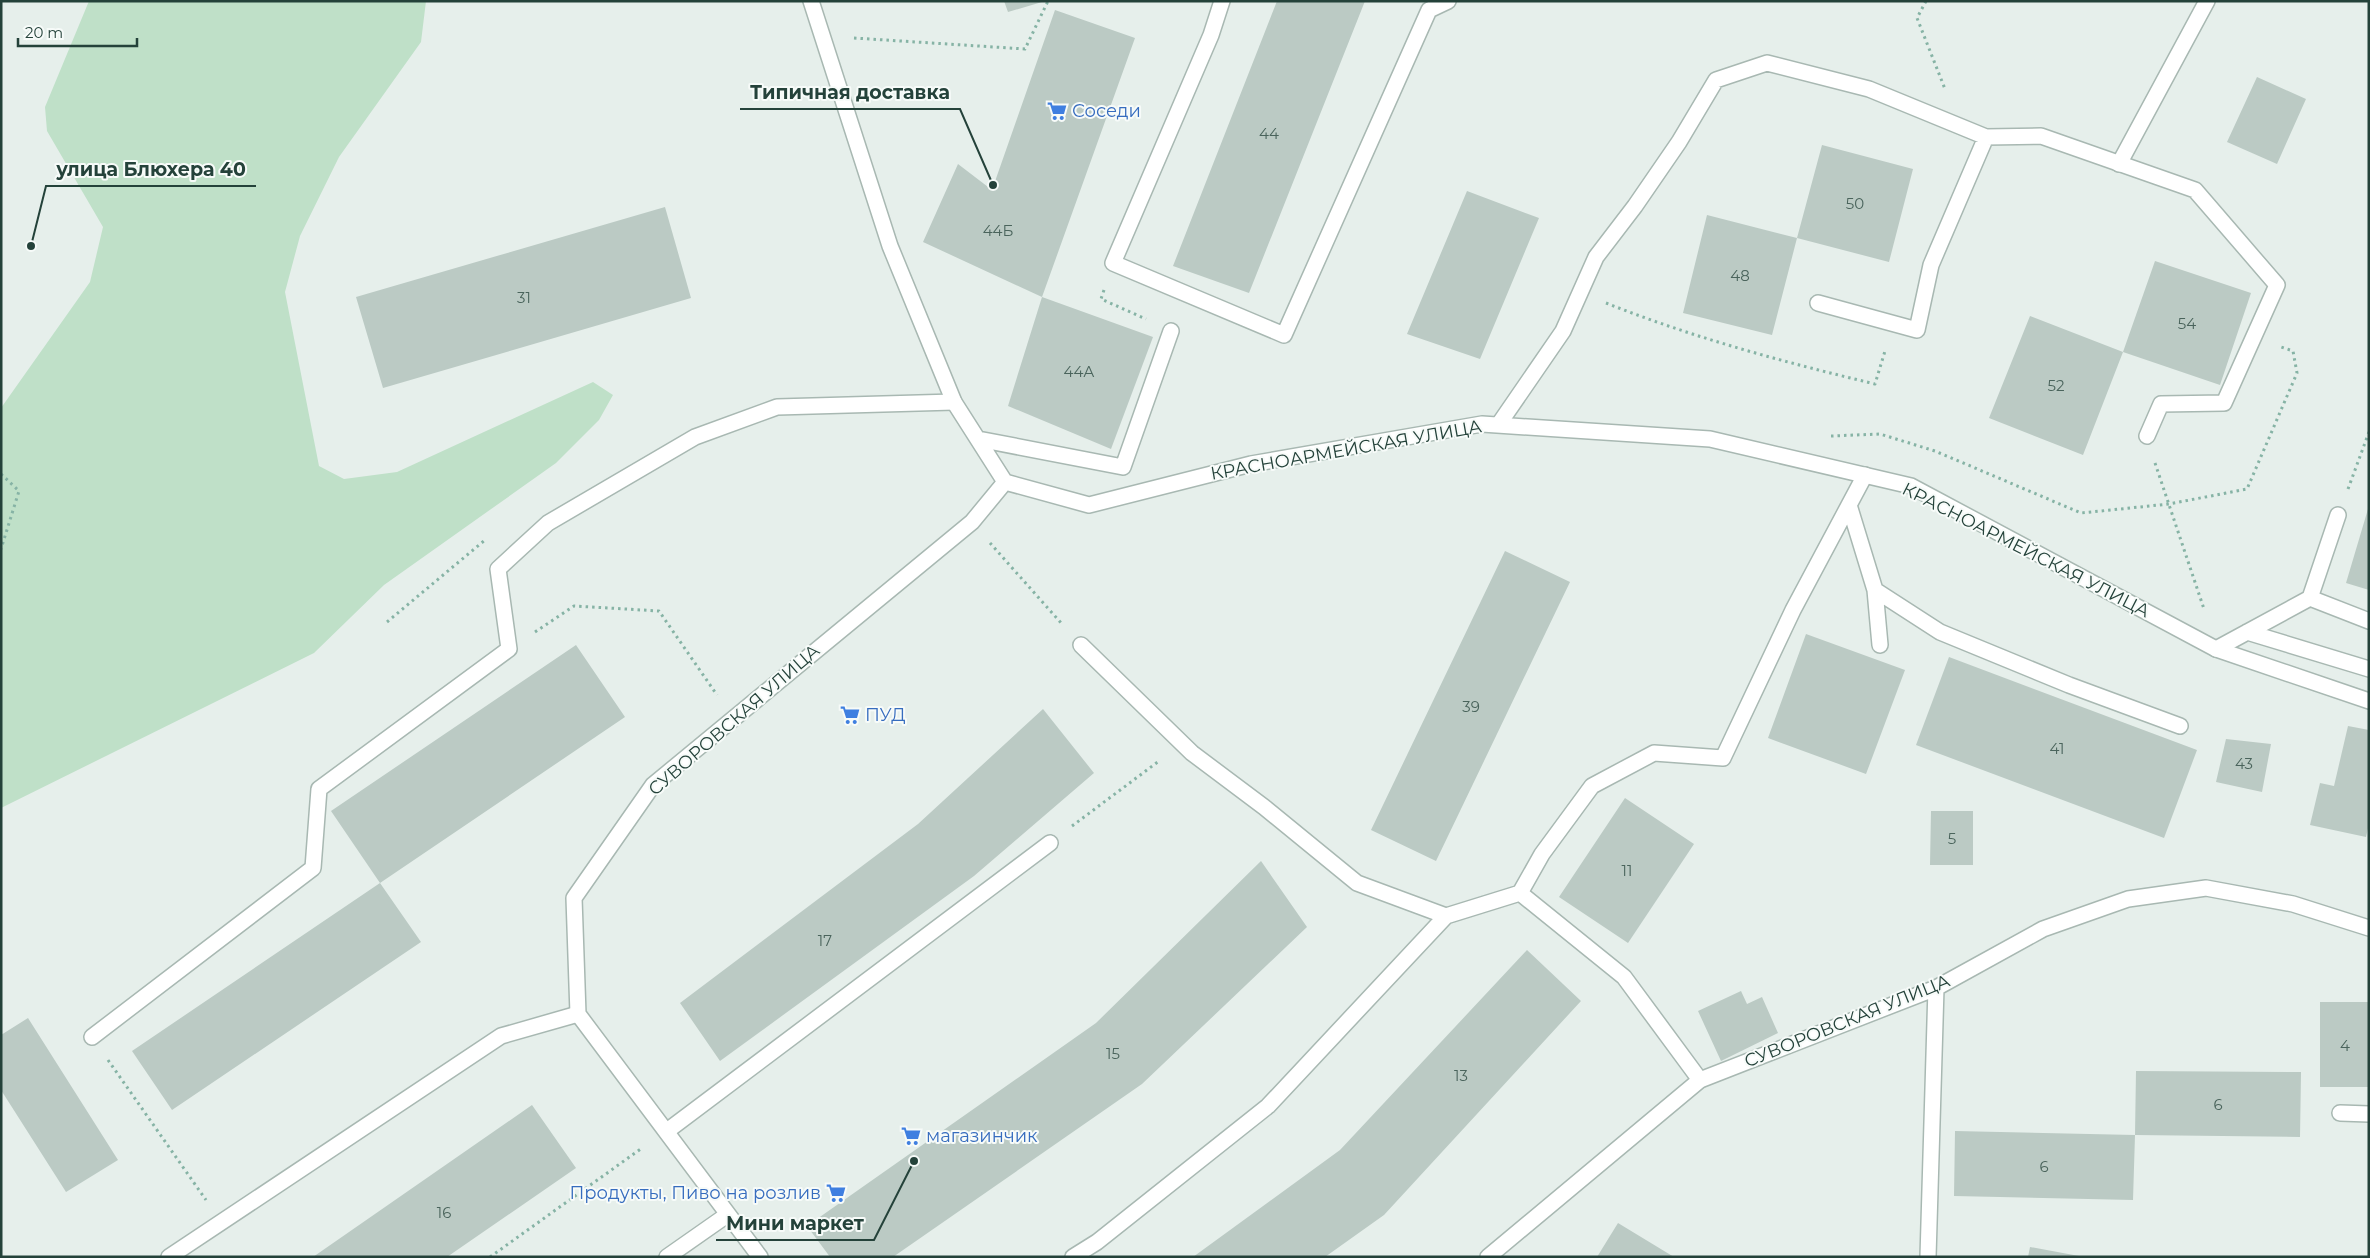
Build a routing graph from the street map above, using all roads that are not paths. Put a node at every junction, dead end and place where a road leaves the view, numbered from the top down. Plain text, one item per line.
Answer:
1 (811, 1) edge
2 (1222, 1) edge
3 (1448, 1) edge
4 (2206, 1) edge
5 (1986, 138) junction
6 (2119, 164) junction
7 (1818, 303) dead end
8 (1171, 331) road end
9 (954, 402) junction
10 (1499, 424) junction
11 (2148, 436) road end
12 (978, 439) junction
13 (1865, 475) junction
14 (1005, 482) junction
15 (1849, 505) junction
16 (2338, 515) road end
17 (1875, 590) junction
18 (2310, 598) junction
19 (2369, 621) edge
20 (2248, 632) junction
21 (1081, 645) road end
22 (1880, 645) dead end
23 (2216, 649) junction
24 (2369, 669) edge
25 (2369, 701) edge
26 (2180, 726) dead end
27 (1050, 843) road end
28 (1520, 893) junction
29 (1446, 916) junction
30 (2369, 928) edge
31 (1936, 988) junction
32 (578, 1014) junction
33 (92, 1036) road end
34 (1700, 1080) junction
35 (2340, 1112) dead end
36 (2369, 1114) edge
37 (667, 1130) junction
38 (727, 1215) junction
39 (169, 1257) edge
40 (667, 1257) edge
41 (760, 1257) edge
42 (1073, 1257) edge
43 (1488, 1257) edge
44 (1928, 1257) edge

1 - 9 street
2 - 3 street
4 - 6 street
5 - 6 street
5 - 7 street
5 - 10 street
6 - 11 street
8 - 12 street
9 - 12 street
9 - 33 street
10 - 13 street, КРАСНОАРМЕЙСКАЯ УЛИЦА
10 - 14 street, КРАСНОАРМЕЙСКАЯ УЛИЦА
12 - 14 street
13 - 15 street
13 - 23 street, КРАСНОАРМЕЙСКАЯ УЛИЦА
14 - 32 street, СУВОРОВСКАЯ УЛИЦА
15 - 17 street
15 - 28 street
16 - 18 street
17 - 22 street
17 - 26 street
18 - 19 street
18 - 20 street
20 - 23 street
20 - 24 street
21 - 29 street
23 - 25 street, КРАСНОАРМЕЙСКАЯ УЛИЦА
27 - 37 street
28 - 29 street
28 - 34 street
29 - 42 street
30 - 31 street, СУВОРОВСКАЯ УЛИЦА
31 - 34 street, СУВОРОВСКАЯ УЛИЦА
31 - 44 street
32 - 37 street
32 - 39 street
34 - 43 street, СУВОРОВСКАЯ УЛИЦА
35 - 36 street
37 - 38 street
38 - 40 street
38 - 41 street

